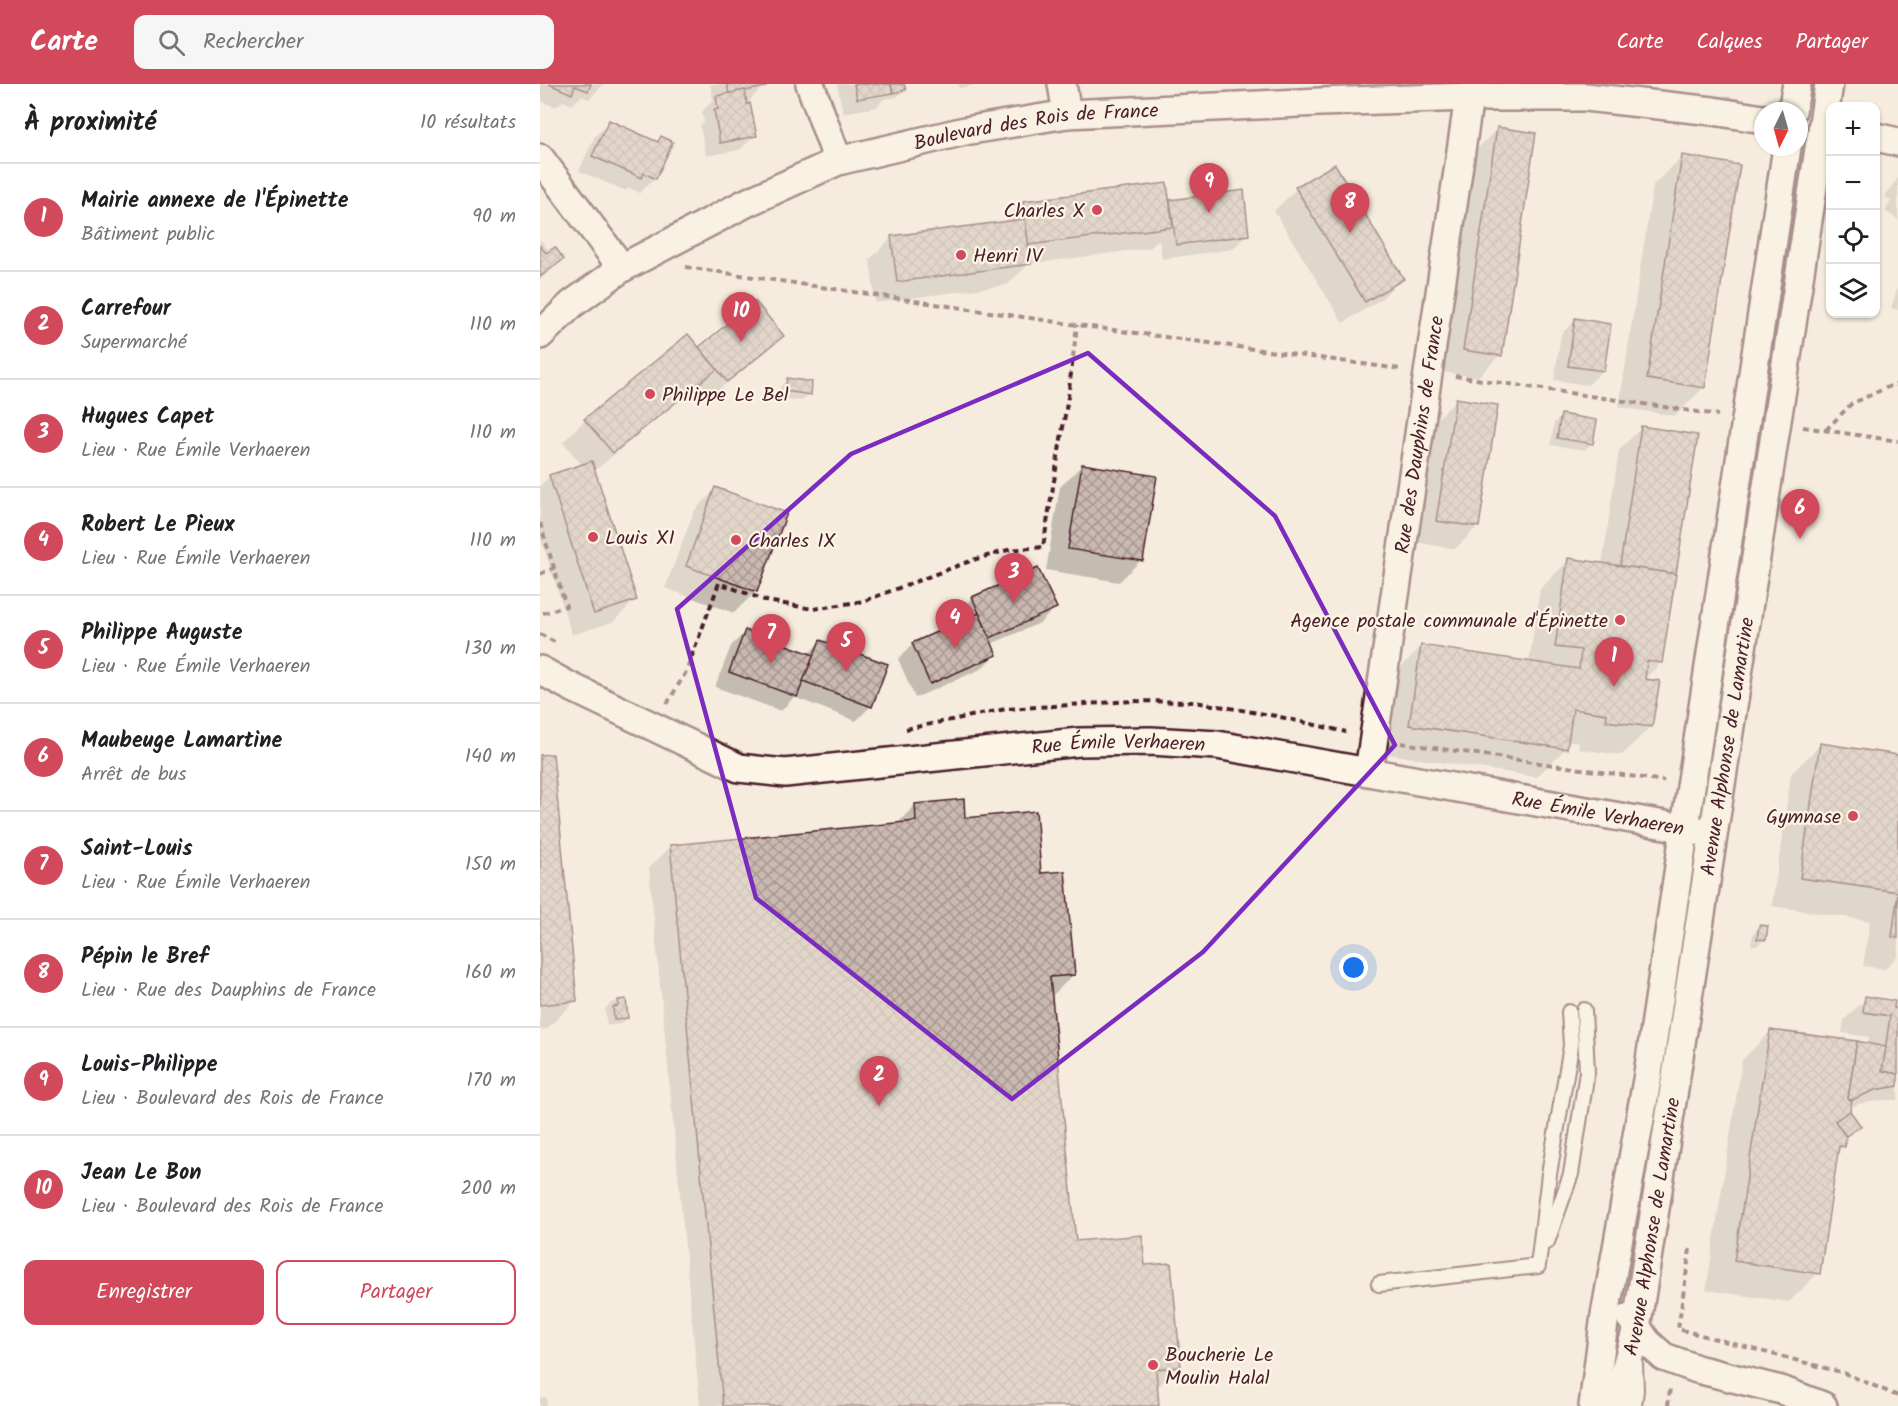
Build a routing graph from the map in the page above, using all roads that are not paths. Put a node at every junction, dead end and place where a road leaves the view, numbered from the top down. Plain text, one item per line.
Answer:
1 (810, 84) edge
2 (1062, 84) edge
3 (1797, 84) edge
4 (1830, 84) edge
5 (1587, 91) edge
6 (1320, 93) edge
7 (1469, 98) junction
8 (1794, 102) edge
9 (1067, 114) junction
10 (1754, 118) edge
11 (1817, 125) edge
12 (1880, 137) edge
13 (1898, 142) edge
14 (1786, 156) edge
15 (540, 158) edge
16 (837, 161) junction
17 (622, 268) junction
18 (540, 335) edge
19 (540, 670) edge
20 (1369, 771) junction
21 (1686, 829) junction
22 (1714, 833) junction
23 (1584, 1010) dead end
24 (1569, 1012) dead end
25 (1538, 1266) junction
26 (1379, 1284) dead end
27 (1607, 1303) junction
28 (1635, 1330) junction
29 (1580, 1406) edge
30 (1593, 1406) edge
31 (1618, 1406) edge
32 (1634, 1406) edge
33 (1823, 1406) edge

1 - 16 street
2 - 9 street
3 - 8 street
4 - 11 street, Avenue Alphonse de Lamartine
5 - 7 street, Boulevard des Rois de France
5 - 10 street, Boulevard des Rois de France
6 - 7 street, Boulevard des Rois de France
6 - 9 street, Boulevard des Rois de France
7 - 20 street, Rue des Dauphins de France
9 - 16 street, Boulevard des Rois de France
11 - 22 street, Avenue Alphonse de Lamartine
12 - 13 street
14 - 21 street, Avenue Alphonse de Lamartine
15 - 17 street
16 - 17 street, Boulevard des Rois de France
17 - 18 street, Boulevard des Rois de France
19 - 20 street, Rue Émile Verhaeren
20 - 21 street, Rue Émile Verhaeren
21 - 22 street, Rue Émile Verhaeren
21 - 27 street, Avenue Alphonse de Lamartine
22 - 28 street, Avenue Alphonse de Lamartine
23 - 25 lane
24 - 25 lane
25 - 26 lane
27 - 28 street
27 - 29 lane
27 - 30 street, Avenue Alphonse de Lamartine
28 - 31 street, Avenue Alphonse de Lamartine
28 - 32 lane
28 - 33 street

